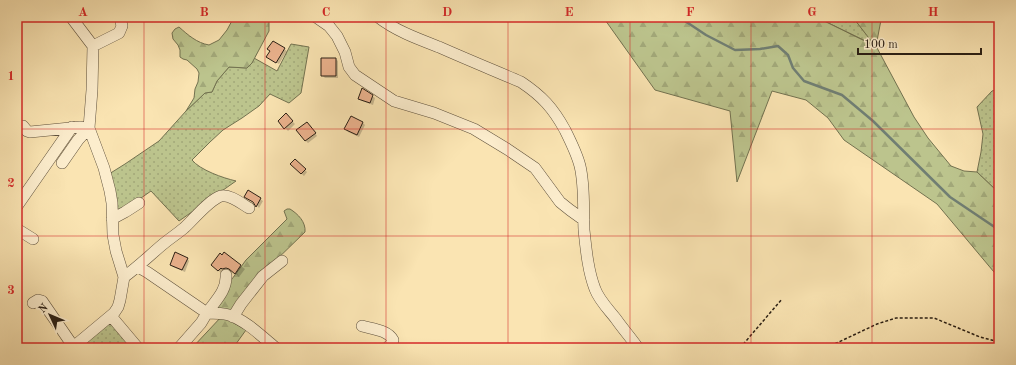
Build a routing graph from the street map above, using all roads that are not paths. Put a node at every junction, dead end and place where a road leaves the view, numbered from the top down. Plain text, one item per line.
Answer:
1 (71, 17) edge
2 (120, 17) edge
3 (316, 17) edge
4 (378, 17) edge
5 (93, 46) junction
6 (17, 126) edge
7 (72, 127) junction
8 (89, 128) junction
9 (62, 163) dead end
10 (139, 203) dead end
11 (17, 206) edge
12 (249, 208) dead end
13 (112, 219) junction
14 (584, 220) junction
15 (17, 229) edge
16 (33, 239) dead end
17 (282, 261) dead end
18 (138, 267) junction
19 (226, 275) dead end
20 (124, 276) junction
21 (33, 303) dead end
22 (207, 313) junction
23 (112, 316) junction
24 (233, 317) junction
25 (362, 326) dead end
26 (73, 347) edge
27 (138, 348) edge
28 (179, 348) edge
29 (276, 348) edge
30 (387, 348) edge
31 (638, 348) edge

1 - 5 street
2 - 5 street
3 - 14 street
4 - 14 street
5 - 8 street
6 - 7 street
7 - 8 street
7 - 11 street
8 - 9 street
8 - 13 street
10 - 13 street
12 - 18 street
13 - 20 street
14 - 31 street
15 - 16 street
17 - 24 street
18 - 20 street
18 - 22 street
19 - 22 street
20 - 23 street
21 - 26 street
22 - 24 street
22 - 28 street
23 - 26 street
23 - 27 street
24 - 29 street
25 - 30 street

